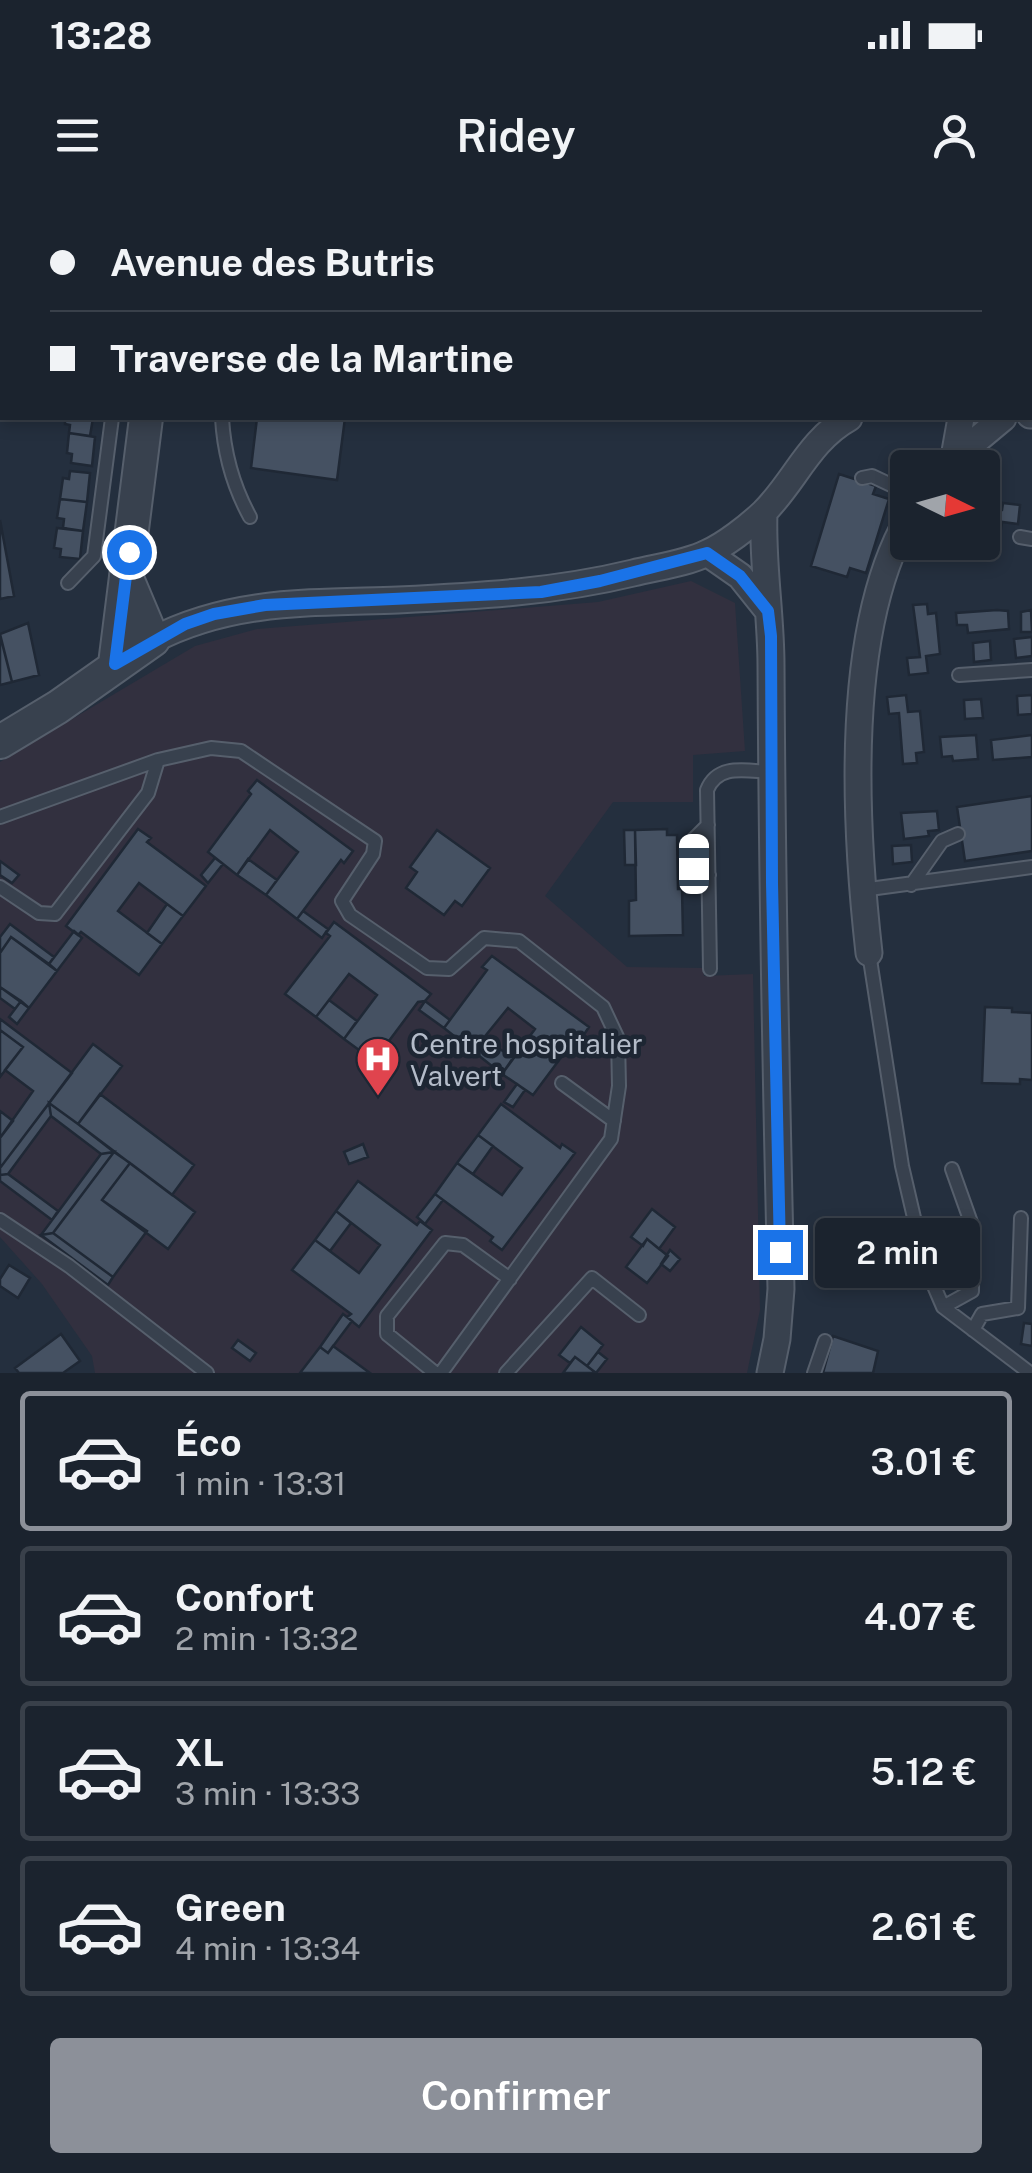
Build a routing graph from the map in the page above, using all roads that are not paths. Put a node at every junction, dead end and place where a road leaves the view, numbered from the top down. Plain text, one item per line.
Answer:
1 (112, 420) edge
2 (146, 420) edge
3 (222, 420) edge
4 (846, 420) edge
5 (960, 420) edge
6 (1000, 420) edge
7 (952, 450) edge
8 (963, 450) edge
9 (862, 478) dead end
10 (890, 484) edge
11 (764, 513) junction
12 (250, 518) dead end
13 (707, 553) junction
14 (890, 557) edge
15 (126, 576) junction
16 (68, 583) dead end
17 (768, 611) junction
18 (153, 640) junction
19 (115, 664) junction
20 (1032, 670) edge
21 (958, 675) dead end
22 (0, 742) edge
23 (158, 760) junction
24 (772, 772) junction
25 (0, 817) edge
26 (958, 834) dead end
27 (1032, 867) edge
28 (912, 885) junction
29 (0, 888) edge
30 (862, 890) junction
31 (869, 954) joint
32 (710, 969) dead end
33 (562, 1083) dead end
34 (614, 1122) junction
35 (952, 1170) dead end
36 (1021, 1218) dead end
37 (0, 1220) edge
38 (510, 1279) junction
39 (943, 1308) junction
40 (638, 1315) dead end
41 (973, 1330) junction
42 (824, 1341) dead end
43 (206, 1373) edge
44 (438, 1373) edge
45 (506, 1373) edge
46 (770, 1373) edge
47 (814, 1373) edge
48 (1030, 1373) edge

1 - 16 lane
2 - 15 street
3 - 12 lane
4 - 11 street
5 - 7 street
6 - 8 street
9 - 10 lane
11 - 13 street
11 - 17 street
13 - 17 street
13 - 18 street
14 - 30 street
15 - 18 street
15 - 19 street
17 - 24 street
18 - 19 street
19 - 22 street
20 - 21 lane
23 - 25 lane
23 - 29 lane
23 - 34 lane
24 - 32 lane
24 - 46 street
26 - 28 lane
27 - 28 lane
28 - 30 lane
30 - 31 street
31 - 39 lane
33 - 34 lane
34 - 38 lane
35 - 39 lane
36 - 41 lane
37 - 43 lane
38 - 44 lane
38 - 44 lane
39 - 41 lane
40 - 45 lane
41 - 48 lane
42 - 47 lane

